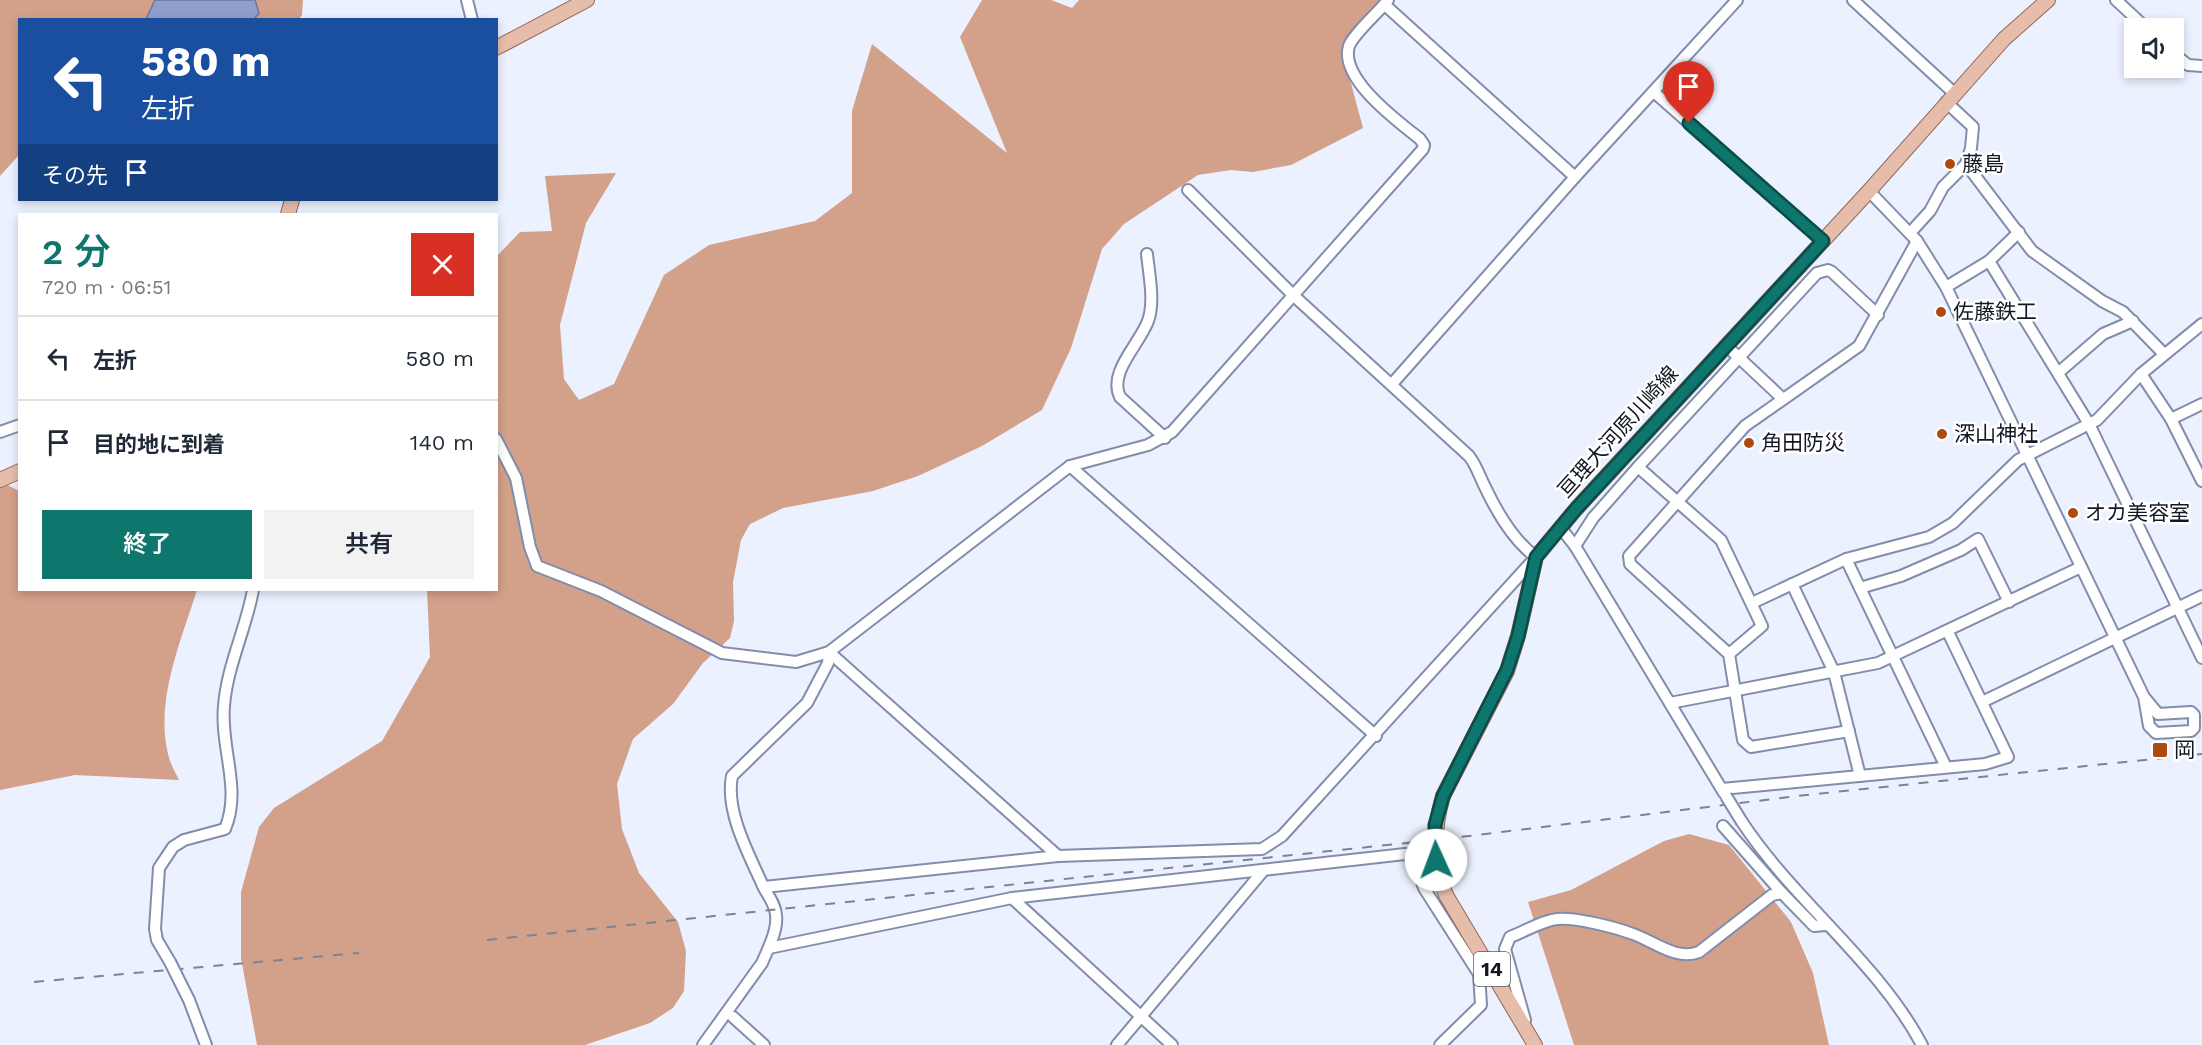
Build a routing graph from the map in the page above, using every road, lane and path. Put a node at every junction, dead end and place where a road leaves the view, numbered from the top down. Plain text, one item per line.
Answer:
1 (467, 0) edge
2 (587, 0) edge
3 (1737, 0) edge
4 (1853, 0) edge
5 (2048, 0) edge
6 (2116, 0) edge
7 (1386, 2) edge
8 (472, 18) edge
9 (2135, 18) edge
10 (498, 47) edge
11 (2184, 62) edge
12 (2202, 66) edge
13 (1655, 93) junction
14 (1952, 103) junction
15 (1966, 164) junction
16 (1575, 177) junction
17 (1188, 190) dead end
18 (1869, 190) junction
19 (2019, 232) junction
20 (1914, 237) junction
21 (1823, 241) junction
22 (1148, 254) dead end
23 (1989, 261) junction
24 (1946, 287) junction
25 (1293, 295) junction
26 (1878, 315) junction
27 (2133, 321) junction
28 (2202, 324) edge
29 (1725, 346) junction
30 (2163, 353) junction
31 (1738, 357) junction
32 (2058, 373) junction
33 (2141, 374) junction
34 (1392, 384) junction
35 (1783, 399) junction
36 (2202, 404) edge
37 (2171, 419) junction
38 (2089, 424) junction
39 (18, 426) edge
40 (0, 432) edge
41 (1165, 438) junction
42 (498, 442) edge
43 (2026, 455) junction
44 (1070, 466) junction
45 (1638, 467) junction
46 (18, 472) edge
47 (0, 480) edge
48 (2202, 481) edge
49 (1677, 502) junction
50 (1567, 536) junction
51 (1536, 557) junction
52 (1846, 559) junction
53 (2081, 567) junction
54 (1792, 584) junction
55 (1860, 588) junction
56 (254, 591) edge
57 (2202, 596) edge
58 (2009, 602) junction
59 (1752, 603) junction
60 (2178, 608) junction
61 (1948, 632) junction
62 (2116, 638) junction
63 (829, 652) junction
64 (1729, 654) junction
65 (1893, 657) junction
66 (2202, 658) edge
67 (1834, 672) junction
68 (1735, 689) junction
69 (2144, 698) junction
70 (1982, 702) junction
71 (1670, 703) junction
72 (1849, 731) junction
73 (1376, 736) junction
74 (1946, 767) junction
75 (1860, 776) junction
76 (1724, 793) junction
77 (1723, 826) dead end
78 (1058, 856) junction
79 (1263, 871) junction
80 (764, 887) junction
81 (1782, 893) junction
82 (1012, 898) junction
83 (1826, 925) junction
84 (769, 948) junction
85 (1139, 1016) junction
86 (733, 1017) dead end
87 (1527, 1028) junction
88 (206, 1045) edge
89 (703, 1045) edge
90 (764, 1045) edge
91 (1117, 1045) edge
92 (1172, 1045) edge
93 (1440, 1045) edge
94 (1535, 1045) edge
95 (1922, 1045) edge

1 - 8 street
2 - 10 main road
3 - 13 street
4 - 14 street
5 - 14 main road, 亘理大河原川崎線 / 14
6 - 9 street
7 - 16 street
7 - 25 street
11 - 12 street
13 - 16 street
13 - 21 street
14 - 15 street
14 - 18 main road, 亘理大河原川崎線 / 14
15 - 19 street
15 - 20 street
16 - 34 street
17 - 25 street
18 - 20 street
18 - 21 main road, 亘理大河原川崎線 / 14
19 - 23 street
19 - 27 street
20 - 24 street
20 - 26 street
21 - 29 main road, 亘理大河原川崎線 / 14
22 - 41 street
23 - 24 street
23 - 32 street
24 - 43 street
25 - 34 street
25 - 41 street
26 - 31 street
26 - 35 street
27 - 30 street
27 - 32 street
28 - 30 street
29 - 31 street
29 - 50 main road, 亘理大河原川崎線 / 14
30 - 33 street
31 - 35 street
31 - 45 street
32 - 38 street
33 - 37 street
33 - 38 street
34 - 51 street
35 - 49 street
36 - 37 street
37 - 48 street
38 - 43 street
38 - 60 street
39 - 40 street
41 - 44 street
42 - 63 street
43 - 52 street
43 - 53 street
44 - 63 street
44 - 73 street
45 - 49 street
45 - 50 street
46 - 47 main road
49 - 59 street
49 - 64 street
50 - 51 main road, 亘理大河原川崎線 / 14
50 - 71 street
51 - 73 street
51 - 87 main road, 亘理大河原川崎線 / 14, bridge
52 - 54 street
52 - 55 street
53 - 58 street
53 - 62 street
54 - 59 street
54 - 67 street
55 - 58 street
55 - 65 street
56 - 88 street, bridge
57 - 60 street
58 - 61 street
59 - 64 street
60 - 62 street
60 - 66 street
61 - 65 street
61 - 70 street
62 - 69 street
62 - 70 street
63 - 78 street
63 - 80 street
64 - 68 street
65 - 67 street
65 - 74 street
67 - 68 street
67 - 72 street
68 - 71 street
68 - 72 street
69 - 69 street
70 - 74 street
71 - 76 street
72 - 75 street
73 - 78 street
74 - 75 street
75 - 76 street
76 - 83 street, bridge
77 - 81 street
78 - 80 street
79 - 82 street
79 - 85 street
79 - 93 street
80 - 84 street
81 - 83 street
81 - 87 street
82 - 84 street
82 - 85 street
83 - 95 street
84 - 89 street
85 - 91 street
85 - 92 street
86 - 90 street
87 - 94 main road, 亘理大河原川崎線 / 14

